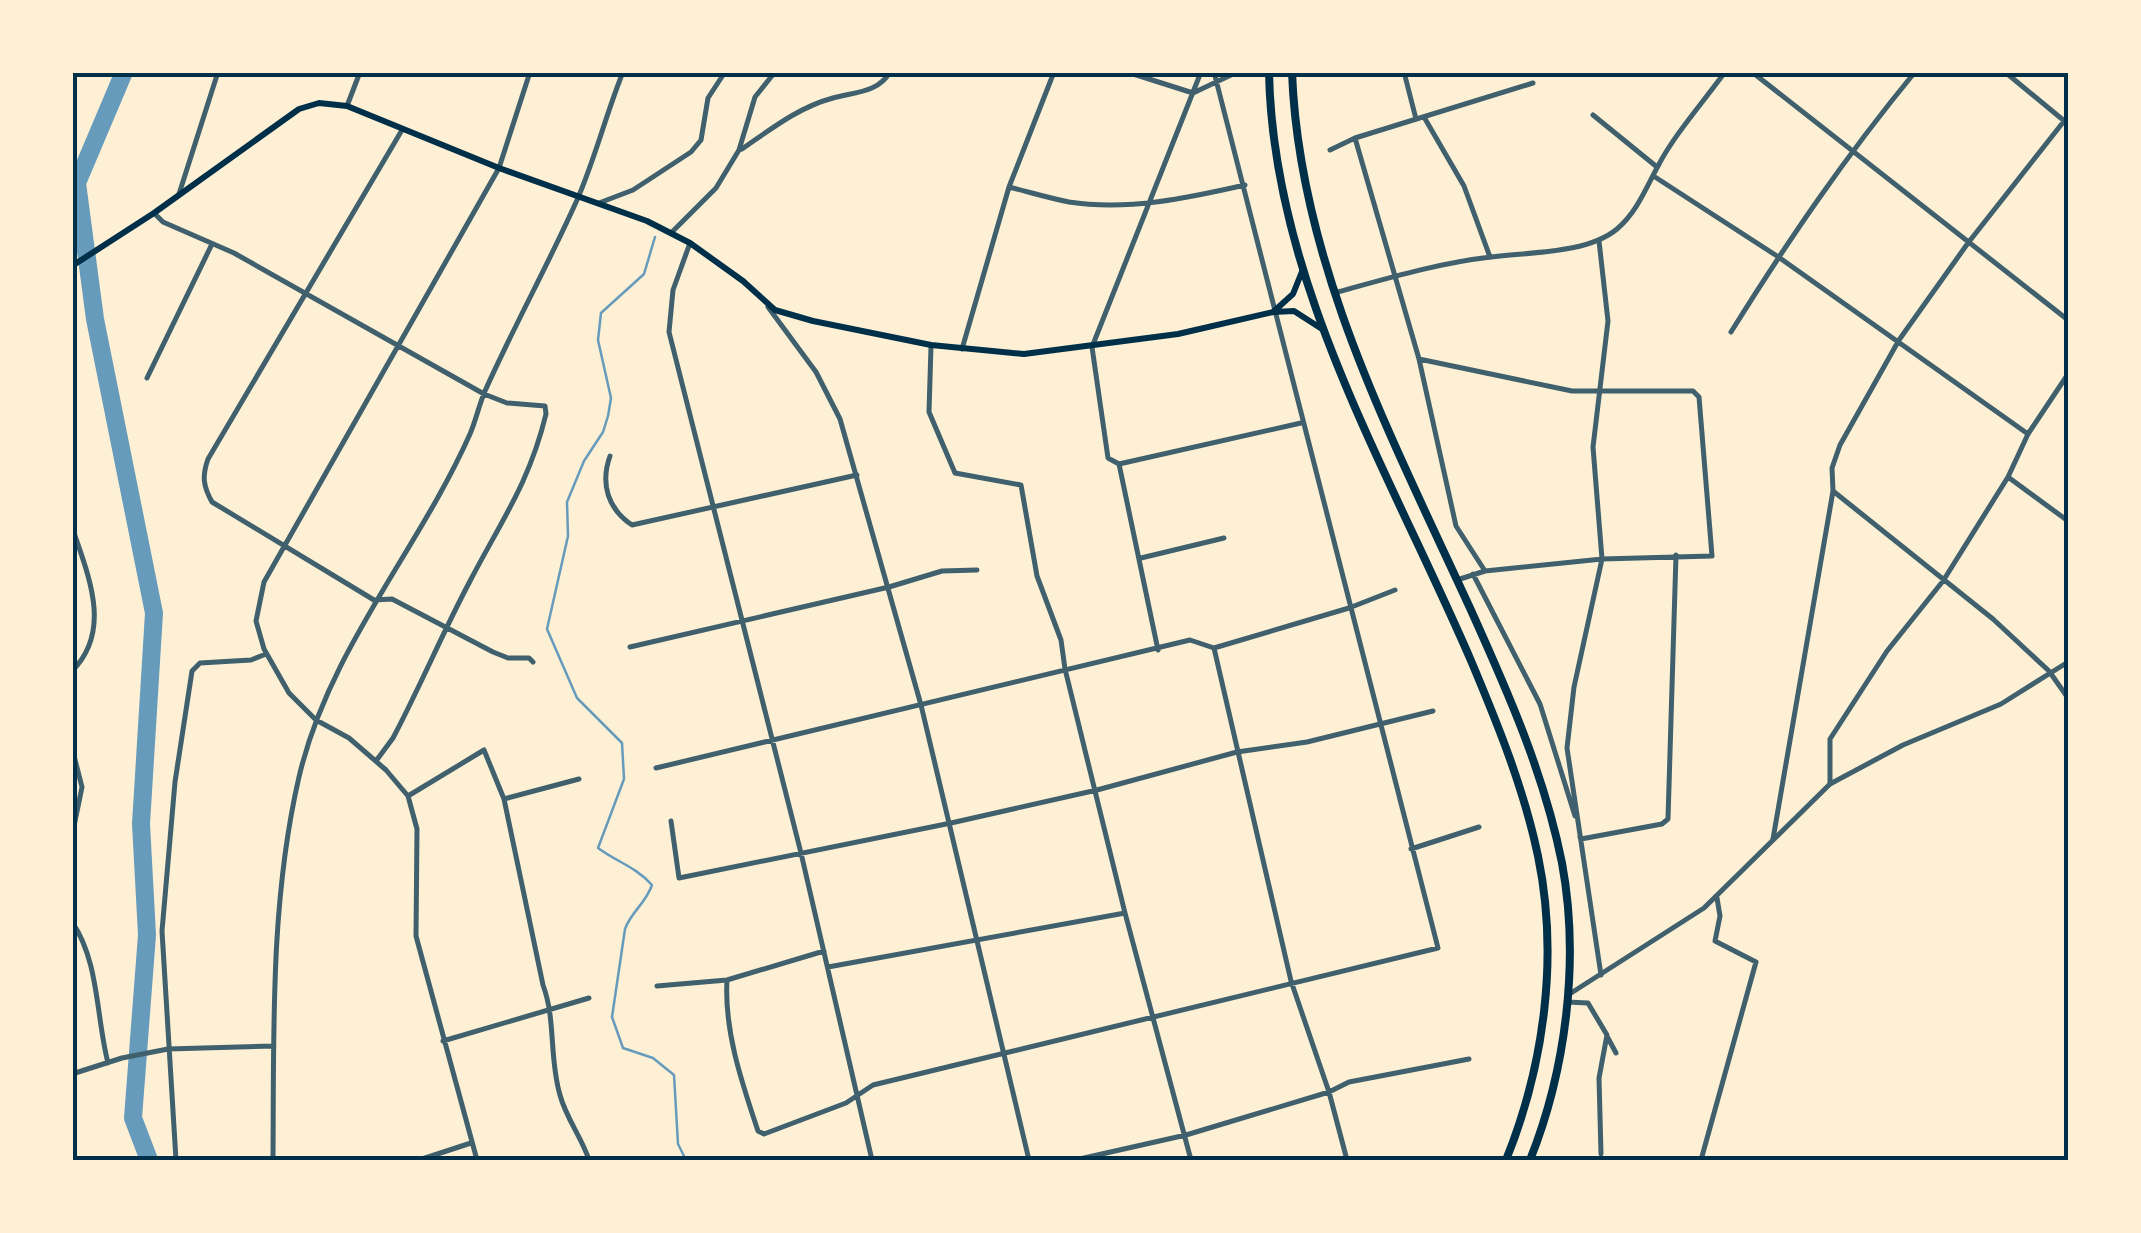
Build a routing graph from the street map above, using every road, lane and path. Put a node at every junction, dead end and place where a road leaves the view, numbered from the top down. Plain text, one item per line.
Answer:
1 (218, 72) edge
2 (360, 72) edge
3 (530, 72) edge
4 (623, 72) edge
5 (724, 72) edge
6 (775, 72) edge
7 (890, 72) edge
8 (1054, 72) edge
9 (1127, 72) edge
10 (1201, 72) edge
11 (1214, 72) edge
12 (1269, 72) edge
13 (1292, 72) edge
14 (1404, 72) edge
15 (1726, 72) edge
16 (1752, 72) edge
17 (1915, 72) edge
18 (2005, 72) edge
19 (1231, 75) edge
20 (1217, 82) junction
21 (1533, 84) dead end
22 (1193, 93) junction
23 (347, 106) junction
24 (1594, 115) dead end
25 (1424, 117) junction
26 (1416, 120) junction
27 (2067, 120) edge
28 (402, 130) junction
29 (1356, 138) junction
30 (1852, 148) junction
31 (740, 150) junction
32 (1330, 150) dead end
33 (1657, 167) junction
34 (499, 168) junction
35 (1655, 176) junction
36 (1245, 185) junction
37 (1009, 187) junction
38 (578, 196) junction
39 (178, 197) junction
40 (1149, 201) junction
41 (598, 203) junction
42 (154, 213) junction
43 (671, 232) junction
44 (1600, 240) junction
45 (1968, 243) junction
46 (212, 244) junction
47 (690, 244) junction
48 (1490, 256) junction
49 (1778, 256) junction
50 (72, 266) edge
51 (1303, 270) junction
52 (1392, 276) junction
53 (304, 294) junction
54 (1334, 294) junction
55 (766, 304) junction
56 (1274, 312) junction
57 (2068, 320) edge
58 (1325, 332) junction
59 (1732, 332) dead end
60 (1900, 340) junction
61 (932, 345) junction
62 (398, 346) junction
63 (1092, 347) junction
64 (962, 350) junction
65 (1419, 359) junction
66 (2068, 374) edge
67 (147, 378) dead end
68 (1597, 392) junction
69 (484, 394) junction
70 (1302, 423) junction
71 (2028, 434) junction
72 (610, 456) dead end
73 (1119, 464) junction
74 (856, 475) junction
75 (2008, 477) junction
76 (1833, 491) junction
77 (712, 506) junction
78 (2068, 521) edge
79 (72, 527) edge
80 (1224, 538) dead end
81 (284, 545) junction
82 (1676, 555) junction
83 (1141, 558) junction
84 (1602, 560) junction
85 (977, 570) dead end
86 (1485, 570) junction
87 (1473, 574) junction
88 (1457, 580) junction
89 (1943, 581) junction
90 (890, 587) junction
91 (1395, 590) dead end
92 (374, 600) junction
93 (1348, 608) junction
94 (740, 622) junction
95 (446, 629) junction
96 (630, 647) dead end
97 (1214, 648) junction
98 (1158, 650) junction
99 (266, 654) junction
100 (532, 662) dead end
101 (2068, 662) edge
102 (1065, 670) junction
103 (72, 671) edge
104 (2050, 671) junction
105 (2068, 698) edge
106 (920, 706) junction
107 (1433, 711) dead end
108 (316, 720) junction
109 (1379, 722) junction
110 (772, 739) junction
111 (72, 748) edge
112 (1237, 752) junction
113 (376, 761) junction
114 (656, 768) dead end
115 (579, 778) dead end
116 (1830, 784) junction
117 (1096, 790) junction
118 (408, 796) junction
119 (504, 799) junction
120 (670, 821) dead end
121 (950, 824) junction
122 (1479, 827) dead end
123 (72, 836) edge
124 (1581, 840) junction
125 (1772, 844) junction
126 (1412, 849) junction
127 (801, 853) junction
128 (1717, 898) junction
129 (1124, 913) junction
130 (72, 922) edge
131 (977, 938) junction
132 (824, 951) junction
133 (828, 967) junction
134 (1601, 975) junction
135 (727, 980) junction
136 (1291, 981) junction
137 (656, 986) dead end
138 (589, 998) dead end
139 (1567, 998) junction
140 (552, 1008) junction
141 (1152, 1018) junction
142 (1607, 1035) junction
143 (443, 1042) junction
144 (274, 1046) junction
145 (165, 1050) junction
146 (1616, 1053) dead end
147 (1006, 1055) junction
148 (1469, 1059) dead end
149 (108, 1062) junction
150 (72, 1074) edge
151 (1329, 1092) junction
152 (857, 1094) junction
153 (1186, 1134) junction
154 (471, 1144) junction
155 (1601, 1154) dead end
156 (176, 1160) edge
157 (274, 1160) edge
158 (420, 1160) edge
159 (478, 1160) edge
160 (589, 1160) edge
161 (872, 1160) edge
162 (1029, 1160) edge
163 (1075, 1160) edge
164 (1191, 1160) edge
165 (1347, 1160) edge
166 (1506, 1160) edge
167 (1530, 1160) edge
168 (1701, 1160) edge

1 - 39 street
2 - 23 street
3 - 34 street
4 - 38 street
5 - 41 street
6 - 31 street
7 - 31 street
8 - 37 street
9 - 22 street
10 - 22 street
11 - 20 street
12 - 51 main road
13 - 54 main road
14 - 26 street
15 - 33 street
16 - 30 street
17 - 30 street
18 - 27 street
19 - 20 street
20 - 22 street
20 - 36 street
21 - 25 street
22 - 40 street
23 - 28 main road
23 - 39 main road
24 - 33 street
25 - 26 street
25 - 48 street
26 - 29 street
27 - 45 street
28 - 34 main road
28 - 53 street
29 - 32 street
29 - 52 street
30 - 45 street
30 - 49 street
31 - 43 street
33 - 35 street
34 - 38 main road
34 - 62 street
35 - 44 street
35 - 49 street
36 - 40 street
36 - 56 street
37 - 40 street
37 - 64 street
38 - 41 main road
38 - 69 street
39 - 42 main road
40 - 63 street
41 - 43 main road
42 - 46 street
42 - 50 main road
43 - 47 main road
44 - 48 street
44 - 68 street
45 - 57 street
45 - 60 street
46 - 53 street
46 - 67 street
47 - 55 main road
47 - 77 street
48 - 52 street
49 - 59 street
49 - 60 street
51 - 56 main road
51 - 58 main road
52 - 54 street
52 - 65 street
53 - 62 street
53 - 81 street
54 - 88 main road
55 - 61 main road
55 - 74 street
56 - 58 main road
56 - 63 main road
56 - 70 street
58 - 166 main road
60 - 71 street
60 - 76 street
61 - 64 main road
61 - 102 street
62 - 69 street
62 - 81 street
63 - 64 main road
63 - 73 street
65 - 68 street
65 - 86 street
66 - 71 street
68 - 82 street
68 - 84 street
69 - 92 street
69 - 95 street
70 - 73 street
70 - 93 street
71 - 75 street
72 - 77 street
73 - 83 street
74 - 77 street
74 - 90 street
75 - 78 street
75 - 89 street
76 - 89 street
76 - 125 street
77 - 94 street
79 - 103 street
80 - 83 street
81 - 92 street
81 - 99 street
82 - 84 street
82 - 124 street
83 - 98 street
84 - 86 street
84 - 124 street
85 - 90 street
86 - 87 street
87 - 88 street
87 - 124 street
88 - 139 main road
89 - 104 street
89 - 116 street
90 - 94 street
90 - 106 street
91 - 93 street
92 - 95 street
92 - 108 street
93 - 97 street
93 - 109 street
94 - 96 street
94 - 110 street
95 - 100 street
95 - 113 street
97 - 98 street
97 - 112 street
98 - 102 street
99 - 108 street
99 - 145 street
101 - 104 street
102 - 106 street
102 - 117 street
104 - 105 street
104 - 116 street
106 - 110 street
106 - 121 street
107 - 109 street
108 - 113 street
108 - 144 street
109 - 112 street
109 - 126 street
110 - 114 street
110 - 127 street
111 - 123 street
112 - 117 street
112 - 136 street
113 - 118 street
115 - 119 street
116 - 125 street
117 - 121 street
117 - 129 street
118 - 119 street
118 - 143 street
119 - 140 street
120 - 127 street
121 - 127 street
121 - 131 street
122 - 126 street
124 - 134 street
125 - 128 street
126 - 136 street
127 - 132 street
128 - 134 street
128 - 168 street
129 - 131 street
129 - 141 street
130 - 149 street
131 - 133 street
131 - 147 street
132 - 133 street
132 - 135 street
133 - 152 street
134 - 139 street
135 - 137 street
135 - 152 street
136 - 141 street
136 - 151 street
138 - 140 street
139 - 142 street
139 - 167 main road
140 - 143 street
140 - 160 street
141 - 147 street
141 - 153 street
142 - 146 street
142 - 155 street
143 - 154 street
144 - 145 street
144 - 157 street
145 - 149 street
145 - 156 street
147 - 152 street
147 - 162 street
148 - 151 street
149 - 150 street
151 - 153 street
151 - 165 street
152 - 161 street
153 - 163 street
153 - 164 street
154 - 158 street
154 - 159 street

